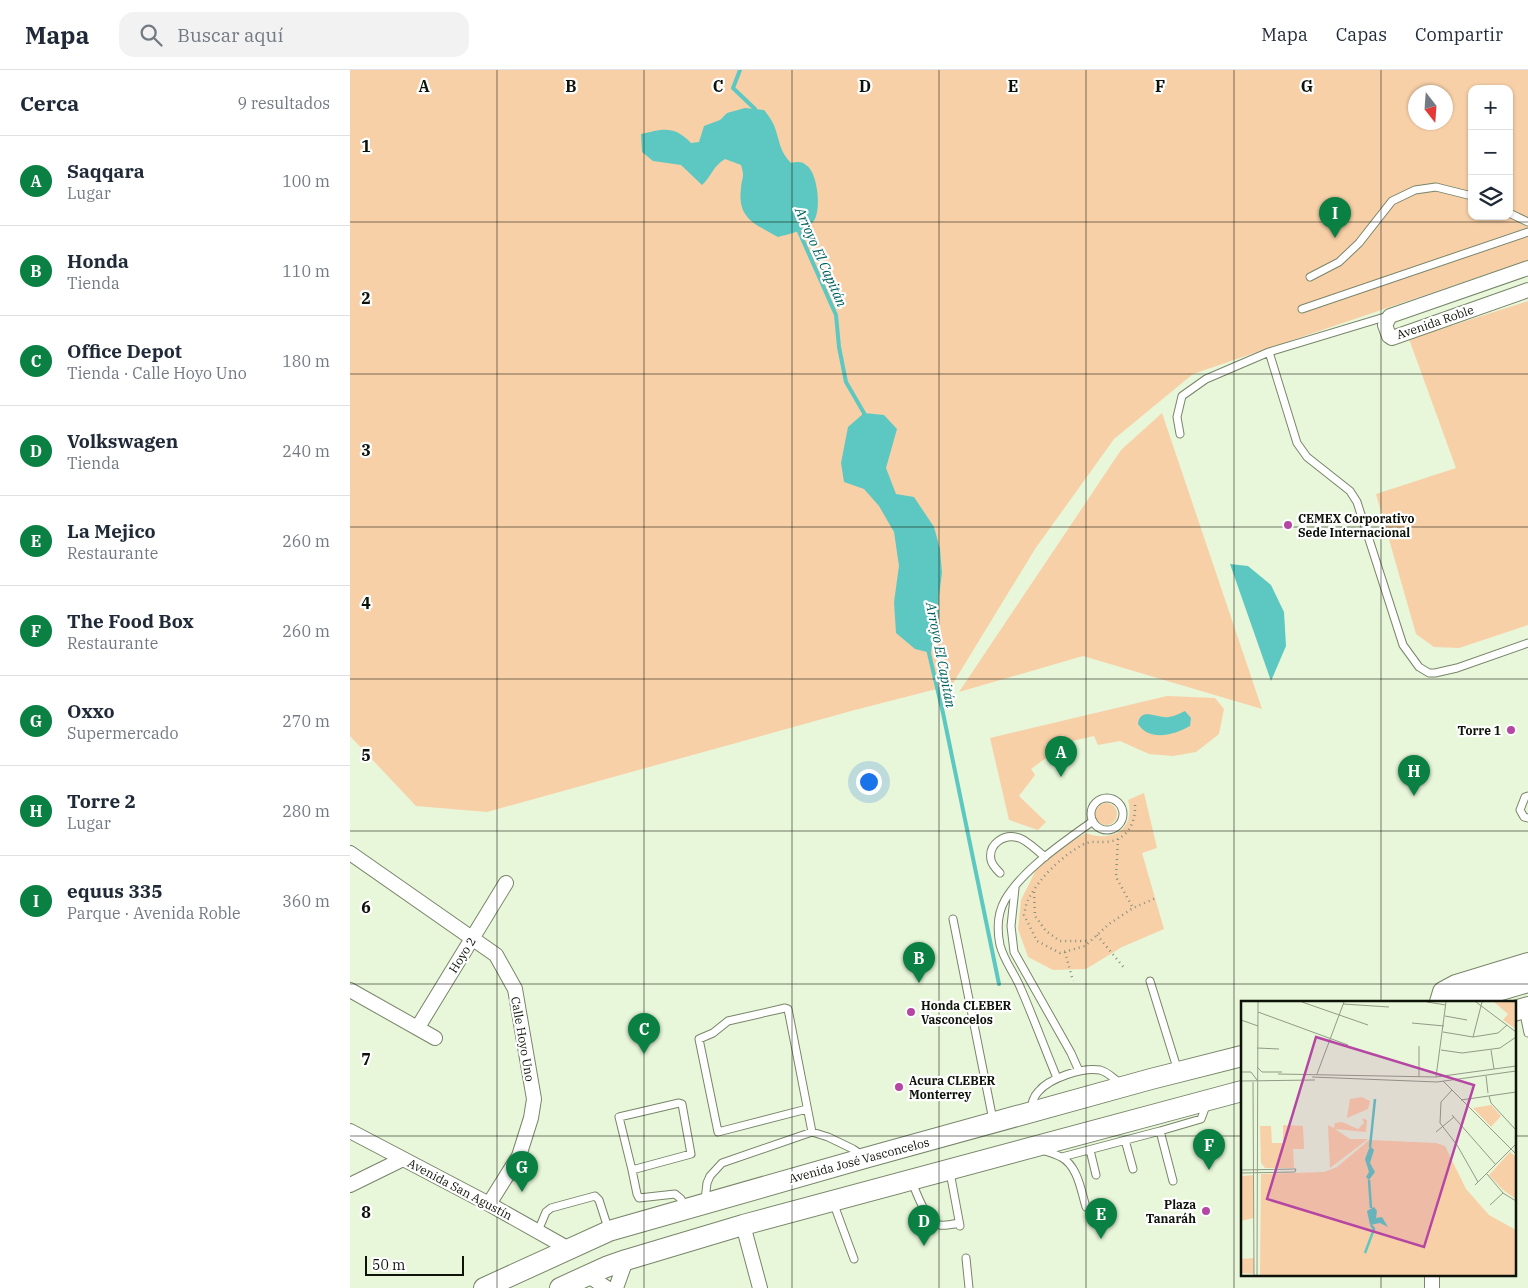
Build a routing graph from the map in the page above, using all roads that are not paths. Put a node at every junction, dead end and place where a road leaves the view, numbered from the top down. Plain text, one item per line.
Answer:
1 (1468, 195) edge
2 (1513, 216) edge
3 (1528, 222) edge
4 (1528, 232) edge
5 (1528, 268) edge
6 (1310, 277) dead end
7 (1475, 286) junction
8 (1528, 290) edge
9 (1483, 306) junction
10 (1302, 309) dead end
11 (1388, 316) junction
12 (1269, 352) junction
13 (1180, 434) dead end
14 (1528, 644) edge
15 (1528, 796) edge
16 (1528, 818) edge
17 (1093, 821) junction
18 (350, 853) edge
19 (1045, 857) junction
20 (1000, 873) dead end
21 (506, 883) dead end
22 (1015, 885) junction
23 (953, 919) dead end
24 (473, 938) junction
25 (1528, 963) edge
26 (1150, 981) dead end
27 (1528, 982) edge
28 (350, 990) edge
29 (1440, 1001) edge
30 (1463, 1001) edge
31 (418, 1027) junction
32 (434, 1038) dead end
33 (1241, 1056) edge
34 (1079, 1071) junction
35 (1178, 1072) junction
36 (1057, 1078) junction
37 (1124, 1087) junction
38 (1241, 1091) edge
39 (1208, 1100) junction
40 (807, 1110) junction
41 (1030, 1112) junction
42 (994, 1122) junction
43 (350, 1131) edge
44 (1160, 1131) junction
45 (812, 1132) junction
46 (1125, 1140) junction
47 (1031, 1146) junction
48 (1090, 1150) junction
49 (1062, 1157) junction
50 (865, 1158) junction
51 (404, 1160) junction
52 (950, 1169) junction
53 (1133, 1169) dead end
54 (632, 1170) junction
55 (1096, 1175) dead end
56 (910, 1180) junction
57 (1173, 1181) dead end
58 (350, 1185) edge
59 (833, 1201) junction
60 (705, 1202) junction
61 (489, 1204) junction
62 (1086, 1207) dead end
63 (685, 1209) junction
64 (743, 1225) junction
65 (538, 1231) junction
66 (609, 1231) junction
67 (569, 1249) junction
68 (966, 1258) dead end
69 (854, 1259) dead end
70 (626, 1260) junction
71 (587, 1275) junction
72 (484, 1288) edge
73 (560, 1288) edge
74 (606, 1288) edge
75 (616, 1288) edge
76 (760, 1288) edge
77 (969, 1288) edge

1 - 6 lane
2 - 3 lane
4 - 10 lane
5 - 7 street, Avenida Roble
7 - 9 street
7 - 11 street, Avenida Roble
8 - 9 street, Avenida Roble
9 - 11 street, Avenida Roble
11 - 12 lane
12 - 13 lane
12 - 14 lane
15 - 16 lane
17 - 17 lane
17 - 19 lane
18 - 24 street, Calle Hoyo Uno
19 - 20 lane
19 - 22 lane
21 - 24 street, Hoyo 2
22 - 34 lane
22 - 36 lane
23 - 42 lane
24 - 31 street, Hoyo 2
24 - 61 street, Calle Hoyo Uno
25 - 29 main road
26 - 35 lane
27 - 30 main road
28 - 31 street
31 - 32 street
33 - 35 main road, Avenida José Vasconcelos
34 - 36 lane
34 - 37 lane
35 - 37 main road, Avenida José Vasconcelos
36 - 41 lane
37 - 41 main road, Avenida José Vasconcelos
38 - 39 main road
39 - 44 lane
39 - 47 main road
40 - 40 lane
40 - 45 lane
41 - 42 main road, Avenida José Vasconcelos
42 - 50 main road, Avenida José Vasconcelos
43 - 51 street, Avenida San Agustín
44 - 46 lane
44 - 57 lane
45 - 50 lane
45 - 60 lane
46 - 48 lane
46 - 53 lane
47 - 49 lane
47 - 52 main road
48 - 49 lane
48 - 55 lane
49 - 62 lane
50 - 60 main road, Avenida José Vasconcelos
51 - 58 street
51 - 61 street, Avenida San Agustín
52 - 56 main road
52 - 56 lane
54 - 54 lane
54 - 63 lane
56 - 59 main road
59 - 64 main road
59 - 69 lane
60 - 63 main road, Avenida José Vasconcelos
61 - 65 street, Avenida San Agustín
63 - 66 main road, Avenida José Vasconcelos
64 - 70 main road
64 - 76 street
65 - 66 lane
65 - 67 street, Avenida San Agustín
66 - 67 main road, Avenida José Vasconcelos
67 - 72 main road, Avenida José Vasconcelos
68 - 77 lane
70 - 71 main road
70 - 75 street
71 - 73 main road
71 - 74 street

